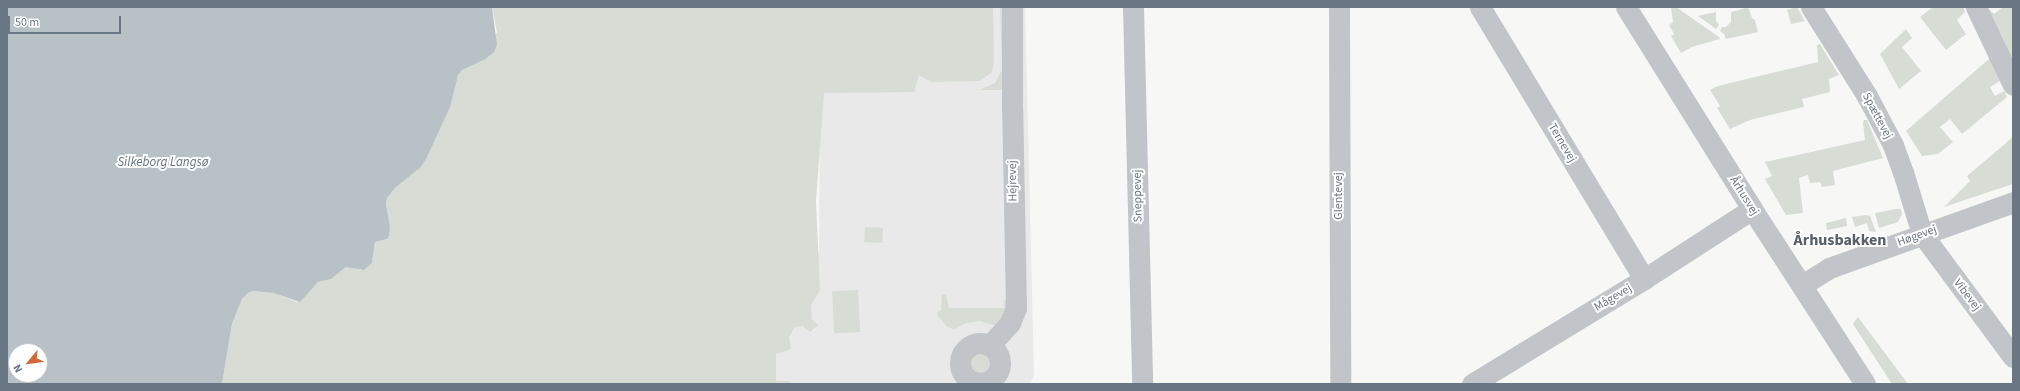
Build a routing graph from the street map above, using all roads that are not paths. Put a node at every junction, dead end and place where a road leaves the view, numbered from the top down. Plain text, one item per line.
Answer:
1 (1012, 7) edge
2 (1133, 7) edge
3 (1339, 7) edge
4 (1480, 7) edge
5 (1626, 7) edge
6 (1811, 7) edge
7 (1976, 7) edge
8 (2013, 85) edge
9 (2013, 202) edge
10 (1752, 209) junction
11 (1922, 234) junction
12 (1644, 279) junction
13 (1802, 285) junction
14 (990, 345) junction
15 (2013, 357) edge
16 (1001, 380) edge
17 (1142, 384) edge
18 (1340, 384) edge
19 (1472, 384) edge
20 (1865, 384) edge

1 - 14 street, Hejrevej
2 - 17 street, Sneppevej
3 - 18 street, Glentevej
4 - 12 street, Ternevej
5 - 10 street, Århusvej
6 - 11 street, Spættevej
7 - 8 street
9 - 11 street, Høgevej
10 - 12 street, Mågevej
10 - 13 street, Århusvej
11 - 13 street, Høgevej
11 - 15 street, Vibevej
12 - 19 street, Mågevej
13 - 20 street, Århusvej
14 - 16 street
14 - 16 street

